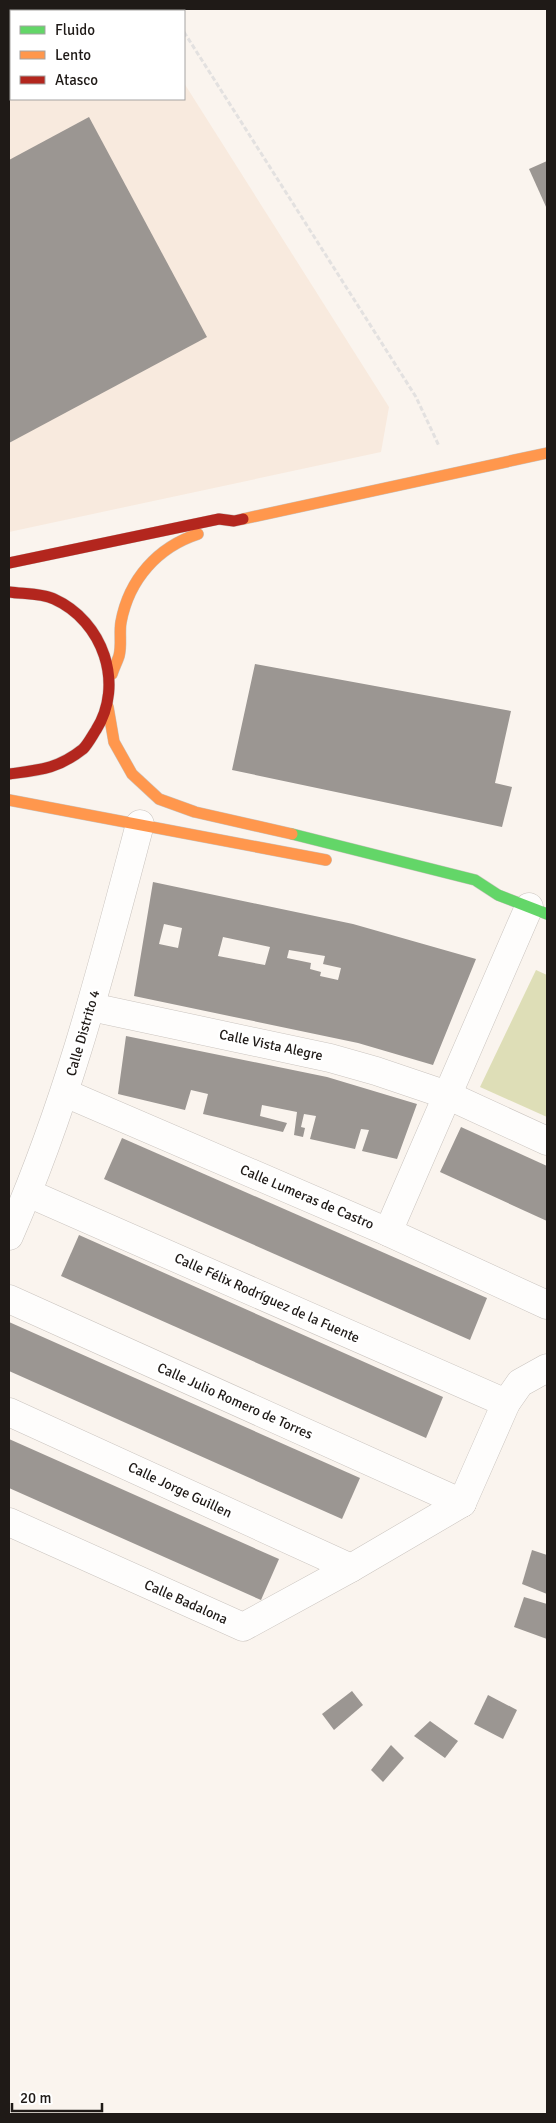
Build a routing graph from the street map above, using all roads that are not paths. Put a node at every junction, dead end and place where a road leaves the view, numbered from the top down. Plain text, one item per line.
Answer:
1 (547, 453) edge
2 (234, 521) junction
3 (9, 563) edge
4 (9, 592) edge
5 (111, 675) junction
6 (108, 707) junction
7 (9, 774) edge
8 (23, 775) junction
9 (34, 784) dead end
10 (9, 800) edge
11 (130, 817) junction
12 (340, 863) dead end
13 (498, 895) junction
14 (479, 896) dead end
15 (538, 910) edge
16 (91, 1006) junction
17 (65, 1093) junction
18 (447, 1095) junction
19 (547, 1141) edge
20 (28, 1193) junction
21 (388, 1232) junction
22 (9, 1236) edge
23 (9, 1299) edge
24 (547, 1305) edge
25 (547, 1368) edge
26 (506, 1403) junction
27 (9, 1412) edge
28 (462, 1503) junction
29 (9, 1522) edge
30 (351, 1568) junction

1 - 2 main road
2 - 3 main road
2 - 5 main road
4 - 5 main road
5 - 6 main road
6 - 8 main road
6 - 13 main road
7 - 8 main road
8 - 9 main road
10 - 11 main road
11 - 12 main road
11 - 16 street, Calle Distrito 4
13 - 14 main road
13 - 15 main road
15 - 18 street
16 - 17 street, Calle Distrito 4
16 - 18 street, Calle Vista Alegre
17 - 20 street, Calle Distrito 4
17 - 21 street, Calle Lumeras de Castro
18 - 19 street, Calle Vista Alegre
18 - 21 street
20 - 22 street, Calle Distrito 4
20 - 26 street, Calle Félix Rodríguez de la Fuente
21 - 24 street, Calle Lumeras de Castro
23 - 28 street, Calle Julio Romero de Torres
25 - 26 street
26 - 28 street
27 - 30 street, Calle Jorge Guillen
28 - 30 street, Calle Badalona
29 - 30 street, Calle Badalona

